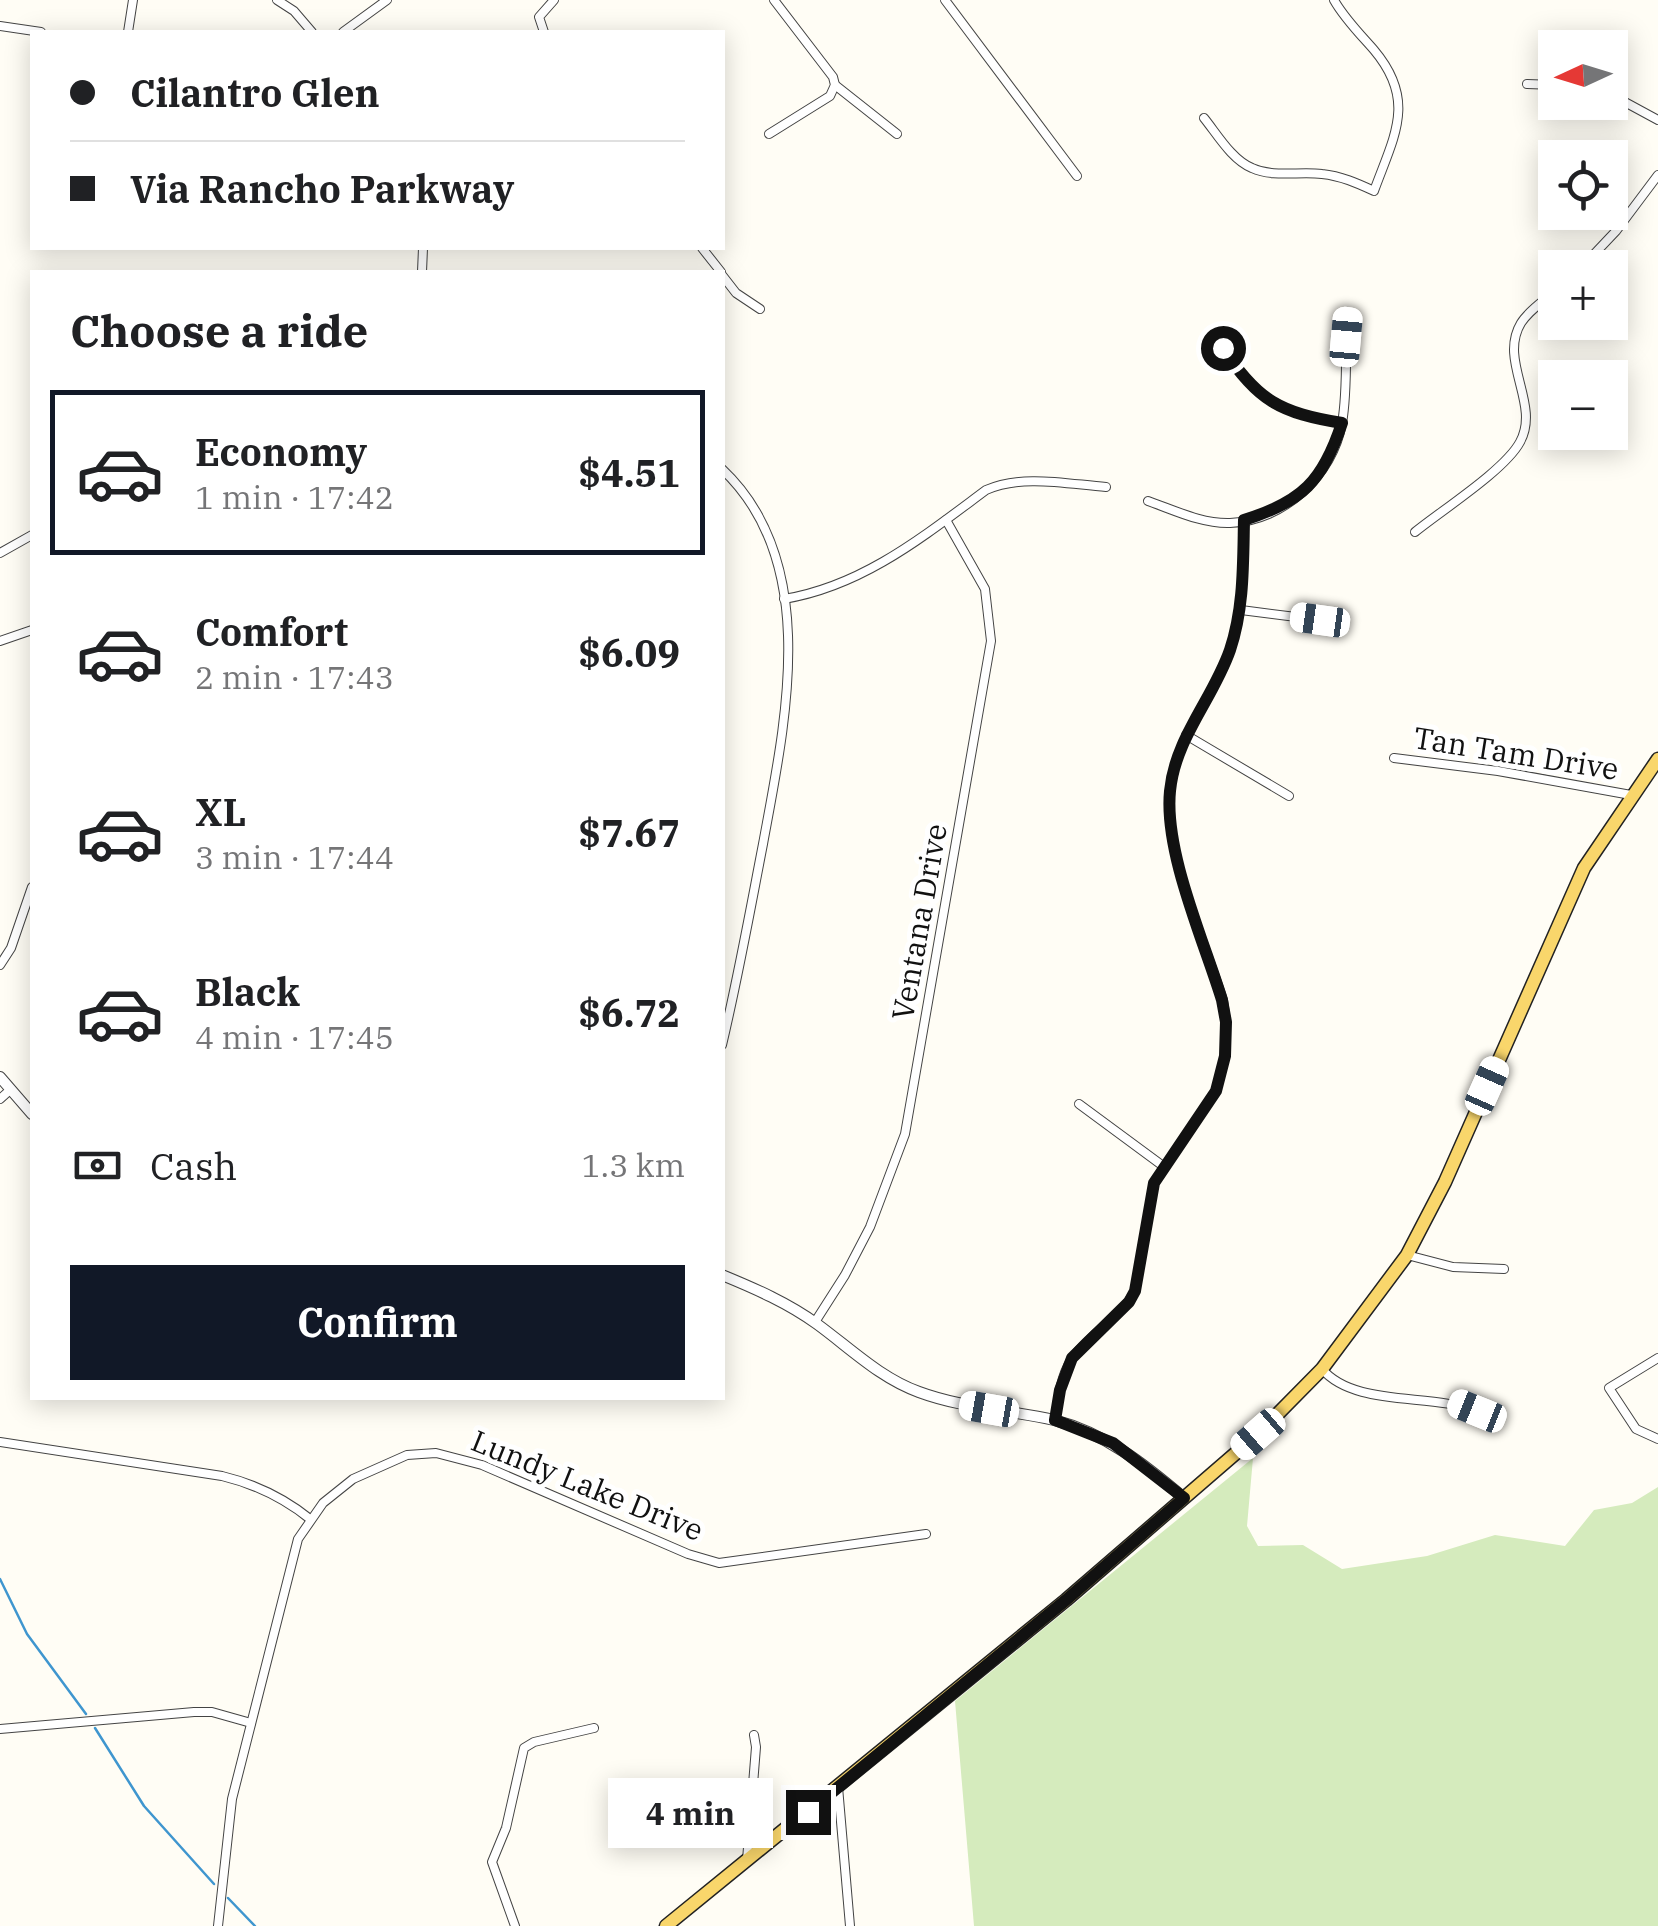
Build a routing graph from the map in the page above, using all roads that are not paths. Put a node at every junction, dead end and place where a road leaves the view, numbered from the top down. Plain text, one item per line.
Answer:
1 (132, 0) edge
2 (278, 0) edge
3 (387, 0) edge
4 (554, 0) edge
5 (774, 0) edge
6 (945, 0) edge
7 (1334, 0) edge
8 (0, 26) edge
9 (30, 30) edge
10 (128, 30) edge
11 (310, 30) edge
12 (346, 30) edge
13 (543, 30) edge
14 (1527, 84) dead end
15 (1538, 84) edge
16 (836, 86) junction
17 (1628, 104) edge
18 (1204, 118) dead end
19 (1658, 120) edge
20 (769, 134) dead end
21 (897, 134) dead end
22 (1658, 174) edge
23 (1077, 176) dead end
24 (704, 250) edge
25 (1598, 250) edge
26 (719, 270) edge
27 (725, 278) edge
28 (1538, 306) edge
29 (760, 309) dead end
30 (1348, 316) dead end
31 (1223, 348) dead end
32 (1342, 423) junction
33 (725, 472) edge
34 (1106, 487) dead end
35 (1148, 502) dead end
36 (946, 520) junction
37 (1244, 520) junction
38 (1415, 532) dead end
39 (30, 536) edge
40 (0, 553) edge
41 (784, 599) junction
42 (1241, 610) junction
43 (1320, 620) dead end
44 (30, 631) edge
45 (0, 641) edge
46 (1186, 735) junction
47 (1394, 758) dead end
48 (1658, 759) edge
49 (1630, 795) junction
50 (1289, 796) dead end
51 (30, 893) edge
52 (0, 965) edge
53 (725, 1030) edge
54 (0, 1077) edge
55 (10, 1090) junction
56 (0, 1099) edge
57 (1079, 1104) dead end
58 (30, 1112) edge
59 (1163, 1166) junction
60 (1406, 1256) junction
61 (1504, 1269) dead end
62 (725, 1276) edge
63 (815, 1322) junction
64 (1658, 1358) edge
65 (1322, 1369) junction
66 (1477, 1411) dead end
67 (1055, 1420) junction
68 (1658, 1439) edge
69 (0, 1442) edge
70 (1184, 1498) junction
71 (310, 1519) junction
72 (926, 1534) dead end
73 (251, 1723) junction
74 (0, 1728) edge
75 (594, 1728) dead end
76 (754, 1735) dead end
77 (838, 1788) junction
78 (747, 1860) junction
79 (218, 1926) edge
80 (514, 1926) edge
81 (666, 1926) edge
82 (850, 1926) edge

1 - 10 street
2 - 11 street
3 - 12 street
4 - 13 street
5 - 16 street
6 - 23 street
7 - 18 street
8 - 9 street
14 - 15 street
16 - 20 street
16 - 21 street
17 - 19 street
22 - 25 street
24 - 26 street
27 - 29 street
28 - 38 street
30 - 32 street
31 - 32 street
32 - 37 street
33 - 41 street
34 - 36 street
35 - 37 street
36 - 41 street
36 - 63 street, Ventana Drive
37 - 42 street
39 - 40 street
41 - 53 street
42 - 43 street
42 - 46 street
44 - 45 street
46 - 50 street
46 - 59 street
47 - 49 street, Tan Tam Drive
48 - 49 main road
49 - 60 main road
51 - 52 street
54 - 55 street
55 - 56 street
55 - 58 street
57 - 59 street
59 - 67 street
60 - 61 street
60 - 65 main road
62 - 63 street
63 - 67 street
64 - 68 street
65 - 66 street
65 - 70 main road
67 - 70 street
69 - 71 street
70 - 77 main road
71 - 72 street, Lundy Lake Drive
71 - 73 street, Lundy Lake Drive
73 - 74 street
73 - 79 street, Lundy Lake Drive
75 - 80 street
76 - 78 street
77 - 78 main road
77 - 82 street
78 - 81 main road

